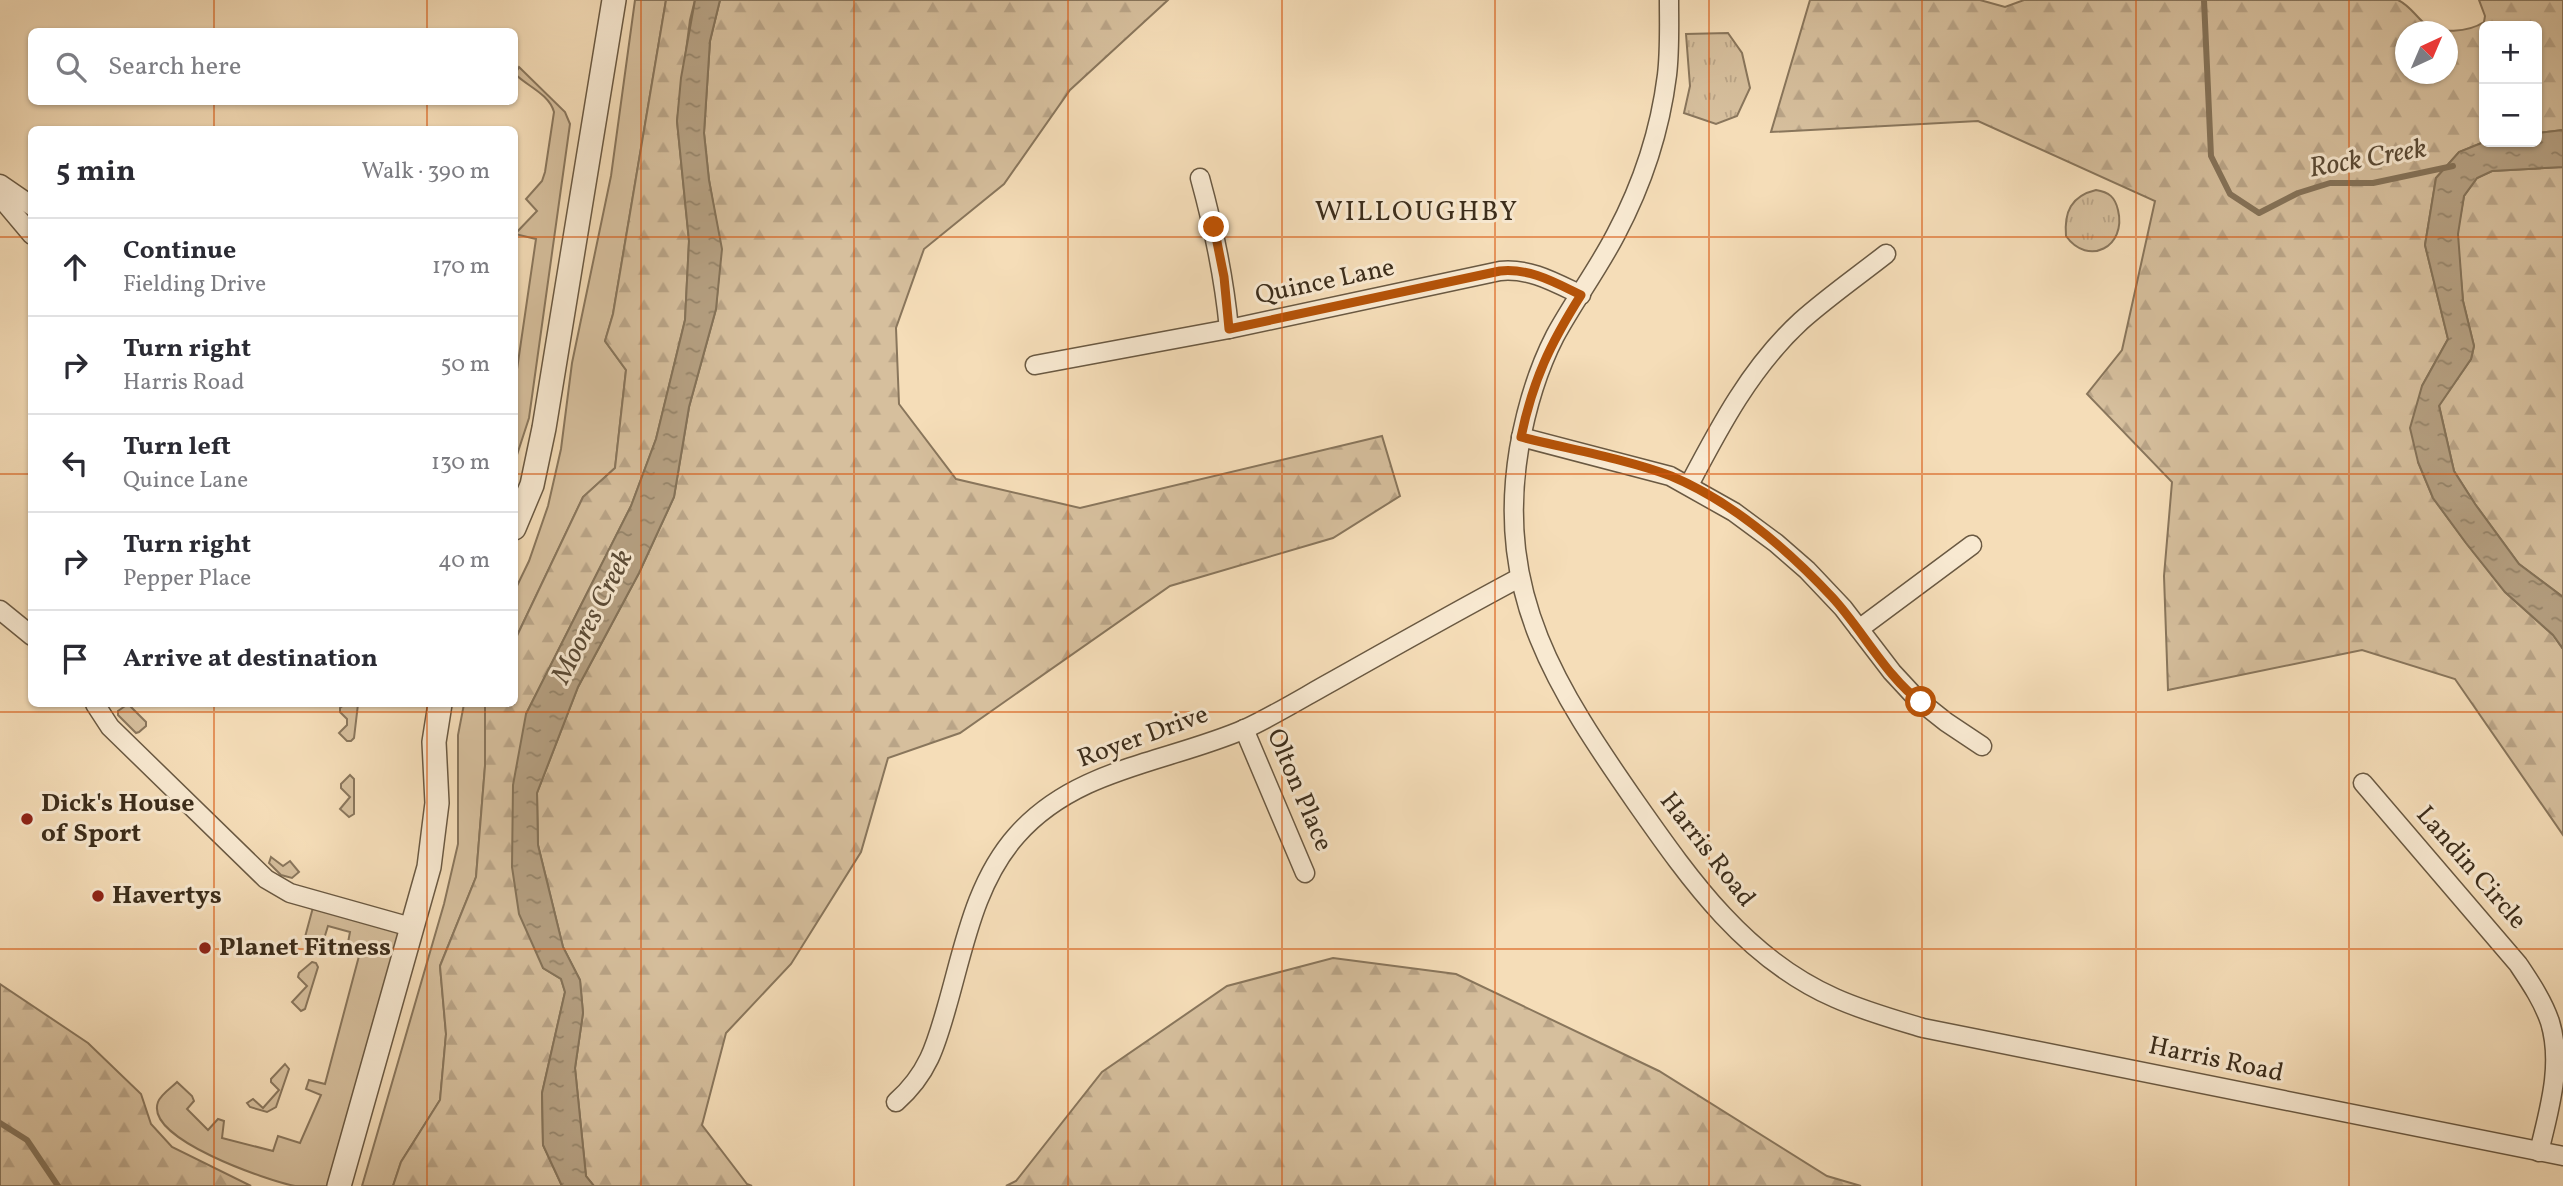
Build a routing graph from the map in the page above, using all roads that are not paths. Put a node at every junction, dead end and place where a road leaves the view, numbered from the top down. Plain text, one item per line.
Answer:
1 (614, 0) edge
2 (1669, 0) edge
3 (1199, 178) dead end
4 (0, 184) edge
5 (0, 197) edge
6 (28, 203) edge
7 (28, 230) edge
8 (1886, 254) dead end
9 (1581, 295) junction
10 (1229, 329) junction
11 (1035, 365) dead end
12 (1521, 437) junction
13 (1689, 485) junction
14 (518, 518) edge
15 (1972, 545) dead end
16 (1519, 578) junction
17 (0, 610) edge
18 (1859, 629) junction
19 (28, 633) edge
20 (97, 707) edge
21 (440, 707) edge
22 (1244, 729) junction
23 (1982, 746) dead end
24 (2364, 783) dead end
25 (1305, 873) dead end
26 (411, 927) junction
27 (896, 1102) dead end
28 (2539, 1152) junction
29 (2563, 1156) edge
30 (339, 1186) edge

1 - 14 street
2 - 9 street, Harris Road
3 - 10 street
4 - 6 street
5 - 7 street
8 - 13 street
9 - 10 street, Quince Lane
9 - 12 street, Harris Road
10 - 11 street, Quince Lane
12 - 13 street
12 - 16 street, Harris Road
13 - 18 street
15 - 18 street
16 - 22 street, Royer Drive
16 - 28 street, Harris Road
17 - 19 street
18 - 23 street
20 - 26 street
21 - 26 street
22 - 25 street, Olton Place
22 - 27 street, Royer Drive
24 - 28 street, Landin Circle
26 - 30 street
28 - 29 street, Harris Road

